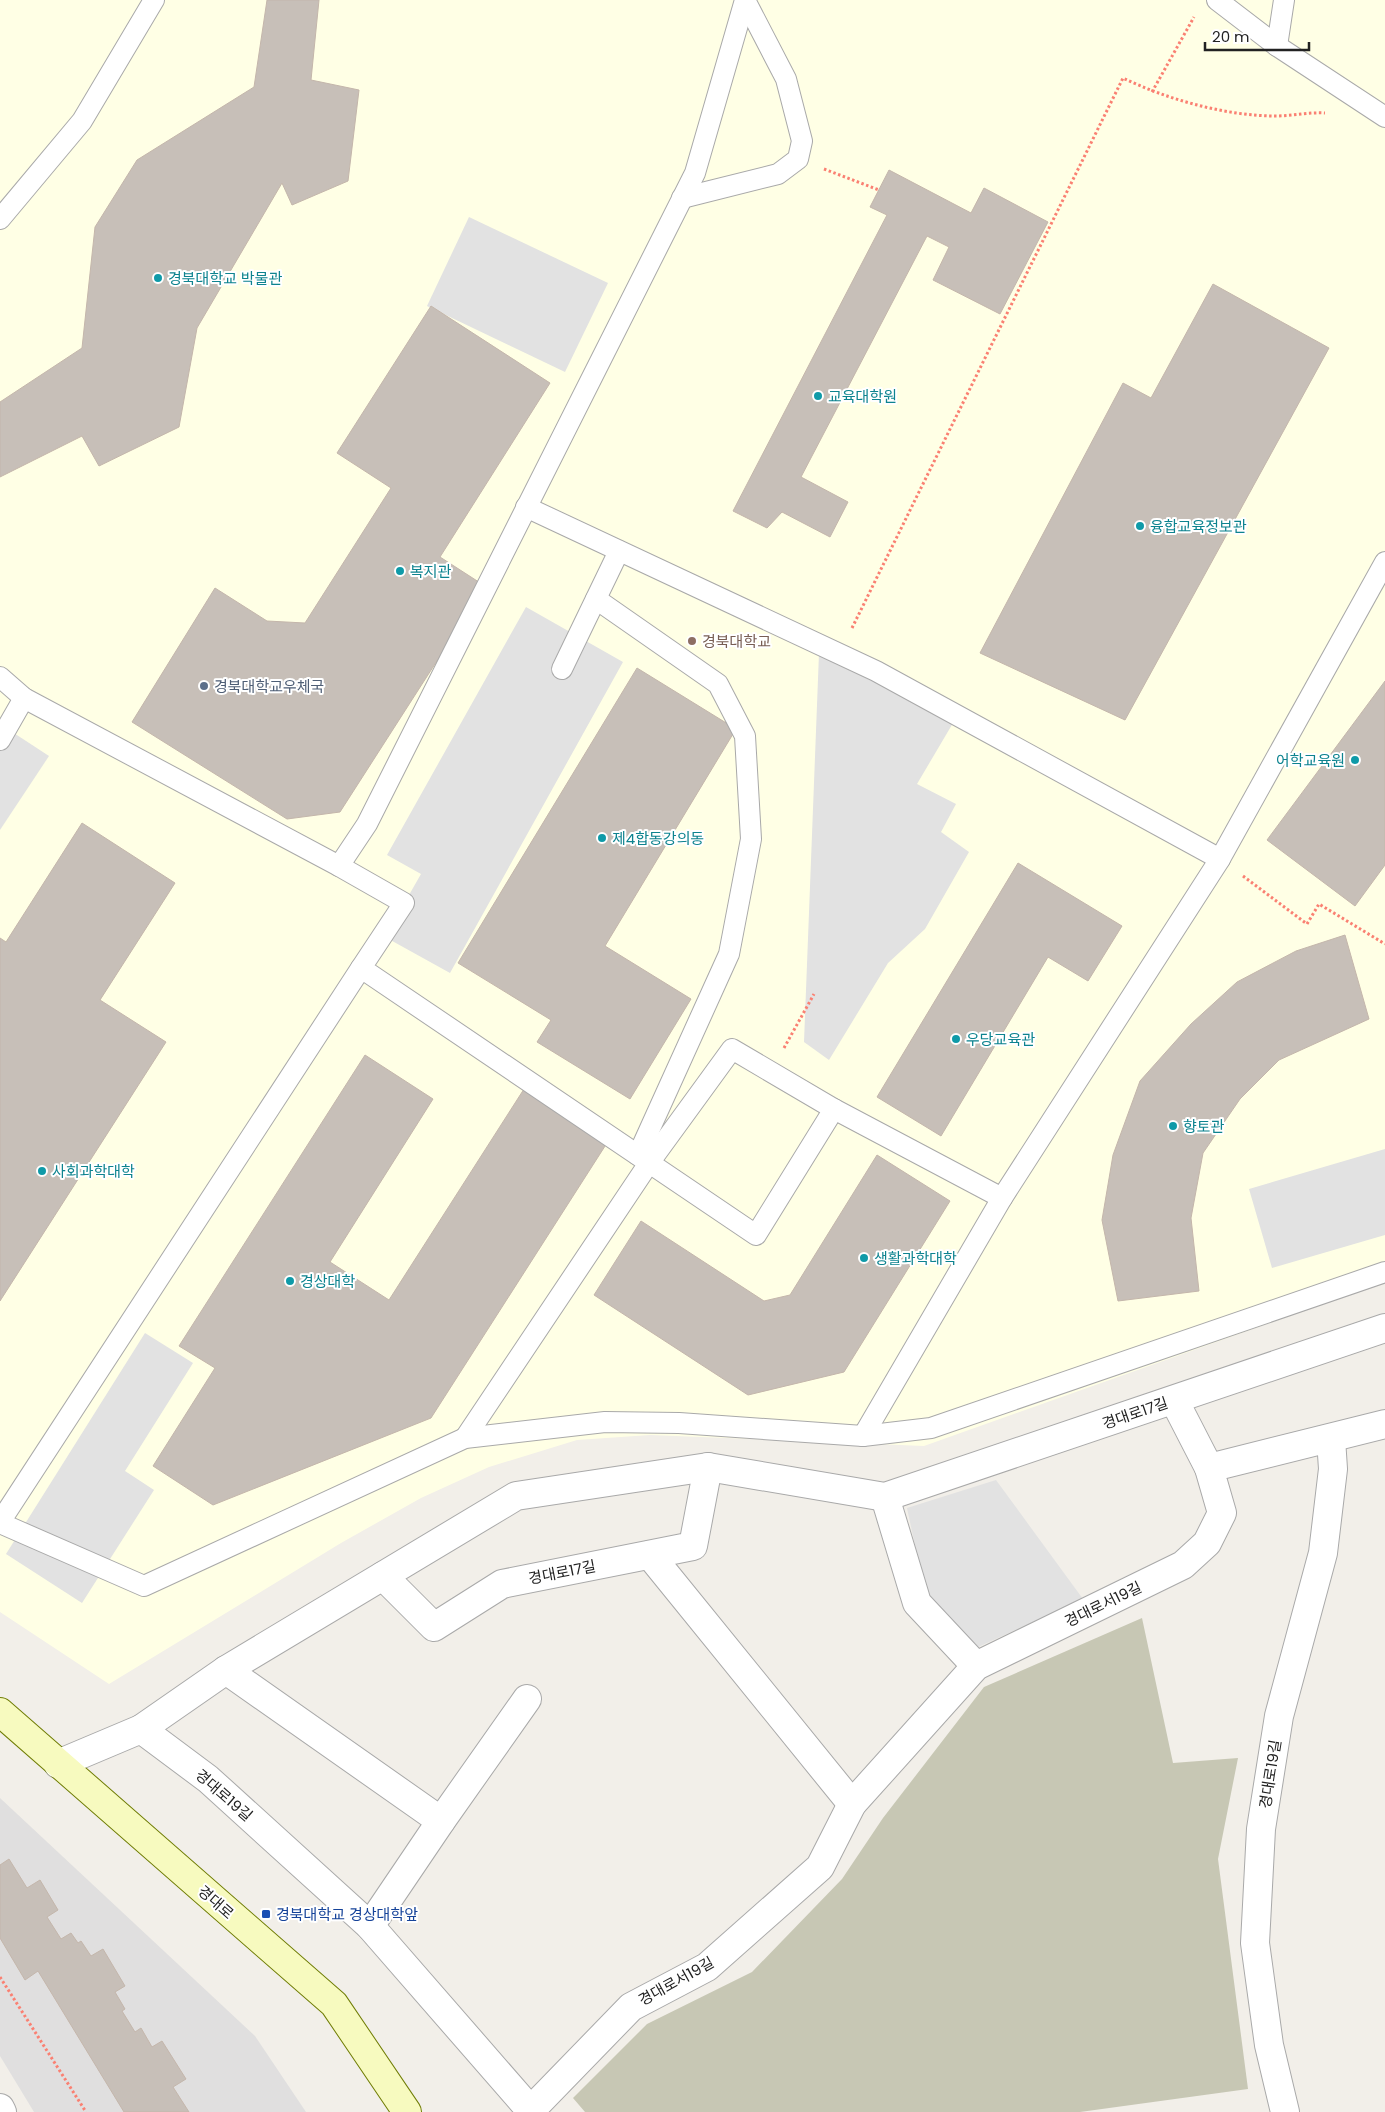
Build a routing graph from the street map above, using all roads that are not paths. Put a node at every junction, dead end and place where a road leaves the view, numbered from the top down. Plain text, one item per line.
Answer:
1 (154, 0) edge
2 (745, 0) edge
3 (1217, 0) edge
4 (1284, 0) edge
5 (1278, 46) junction
6 (1385, 117) edge
7 (682, 198) junction
8 (0, 219) edge
9 (526, 507) junction
10 (619, 551) junction
11 (1385, 562) edge
12 (596, 599) junction
13 (562, 669) dead end
14 (0, 677) edge
15 (24, 698) junction
16 (0, 740) edge
17 (1220, 859) junction
18 (339, 866) junction
19 (361, 968) junction
20 (834, 1109) junction
21 (643, 1159) junction
22 (1002, 1198) junction
23 (1385, 1272) edge
24 (1385, 1328) edge
25 (1174, 1400) junction
26 (1385, 1424) edge
27 (863, 1436) junction
28 (465, 1438) junction
29 (1331, 1439) junction
30 (708, 1467) junction
31 (1209, 1468) junction
32 (885, 1497) junction
33 (0, 1523) edge
34 (650, 1554) junction
35 (383, 1576) junction
36 (976, 1666) junction
37 (226, 1670) junction
38 (527, 1699) dead end
39 (0, 1712) edge
40 (141, 1729) junction
41 (58, 1764) junction
42 (852, 1804) junction
43 (441, 1821) junction
44 (370, 1926) junction
45 (0, 2108) edge
46 (531, 2111) edge
47 (2, 2112) edge
48 (407, 2112) edge
49 (1285, 2112) edge

1 - 8 lane
2 - 7 lane
2 - 7 lane
3 - 5 lane
4 - 5 lane
5 - 6 lane
7 - 9 lane
9 - 10 lane
9 - 18 lane
10 - 12 lane
10 - 17 lane
11 - 17 lane
12 - 13 lane
12 - 21 lane
14 - 15 lane
15 - 16 lane
15 - 18 lane
17 - 22 lane
18 - 19 lane
19 - 21 lane
19 - 33 lane
20 - 21 lane
20 - 21 lane
20 - 22 lane
21 - 28 lane
22 - 27 lane
23 - 27 lane
24 - 25 street, 경대로17길
25 - 31 street, 경대로서19길
25 - 32 street, 경대로17길
26 - 29 street
27 - 28 lane
28 - 33 lane
29 - 31 street
29 - 49 street, 경대로19길
30 - 32 street, 경대로17길
30 - 34 street, 경대로17길
30 - 35 street, 경대로17길
31 - 36 street, 경대로서19길
32 - 36 street
34 - 35 street, 경대로17길
34 - 42 street
35 - 37 street, 경대로17길
36 - 42 street, 경대로서19길
37 - 40 street, 경대로17길
37 - 43 street
38 - 43 street
39 - 41 main road, 경대로
40 - 41 street
40 - 44 street, 경대로19길
41 - 48 main road, 경대로
42 - 46 street, 경대로서19길
43 - 44 street
44 - 46 street, 경대로19길
45 - 47 street

